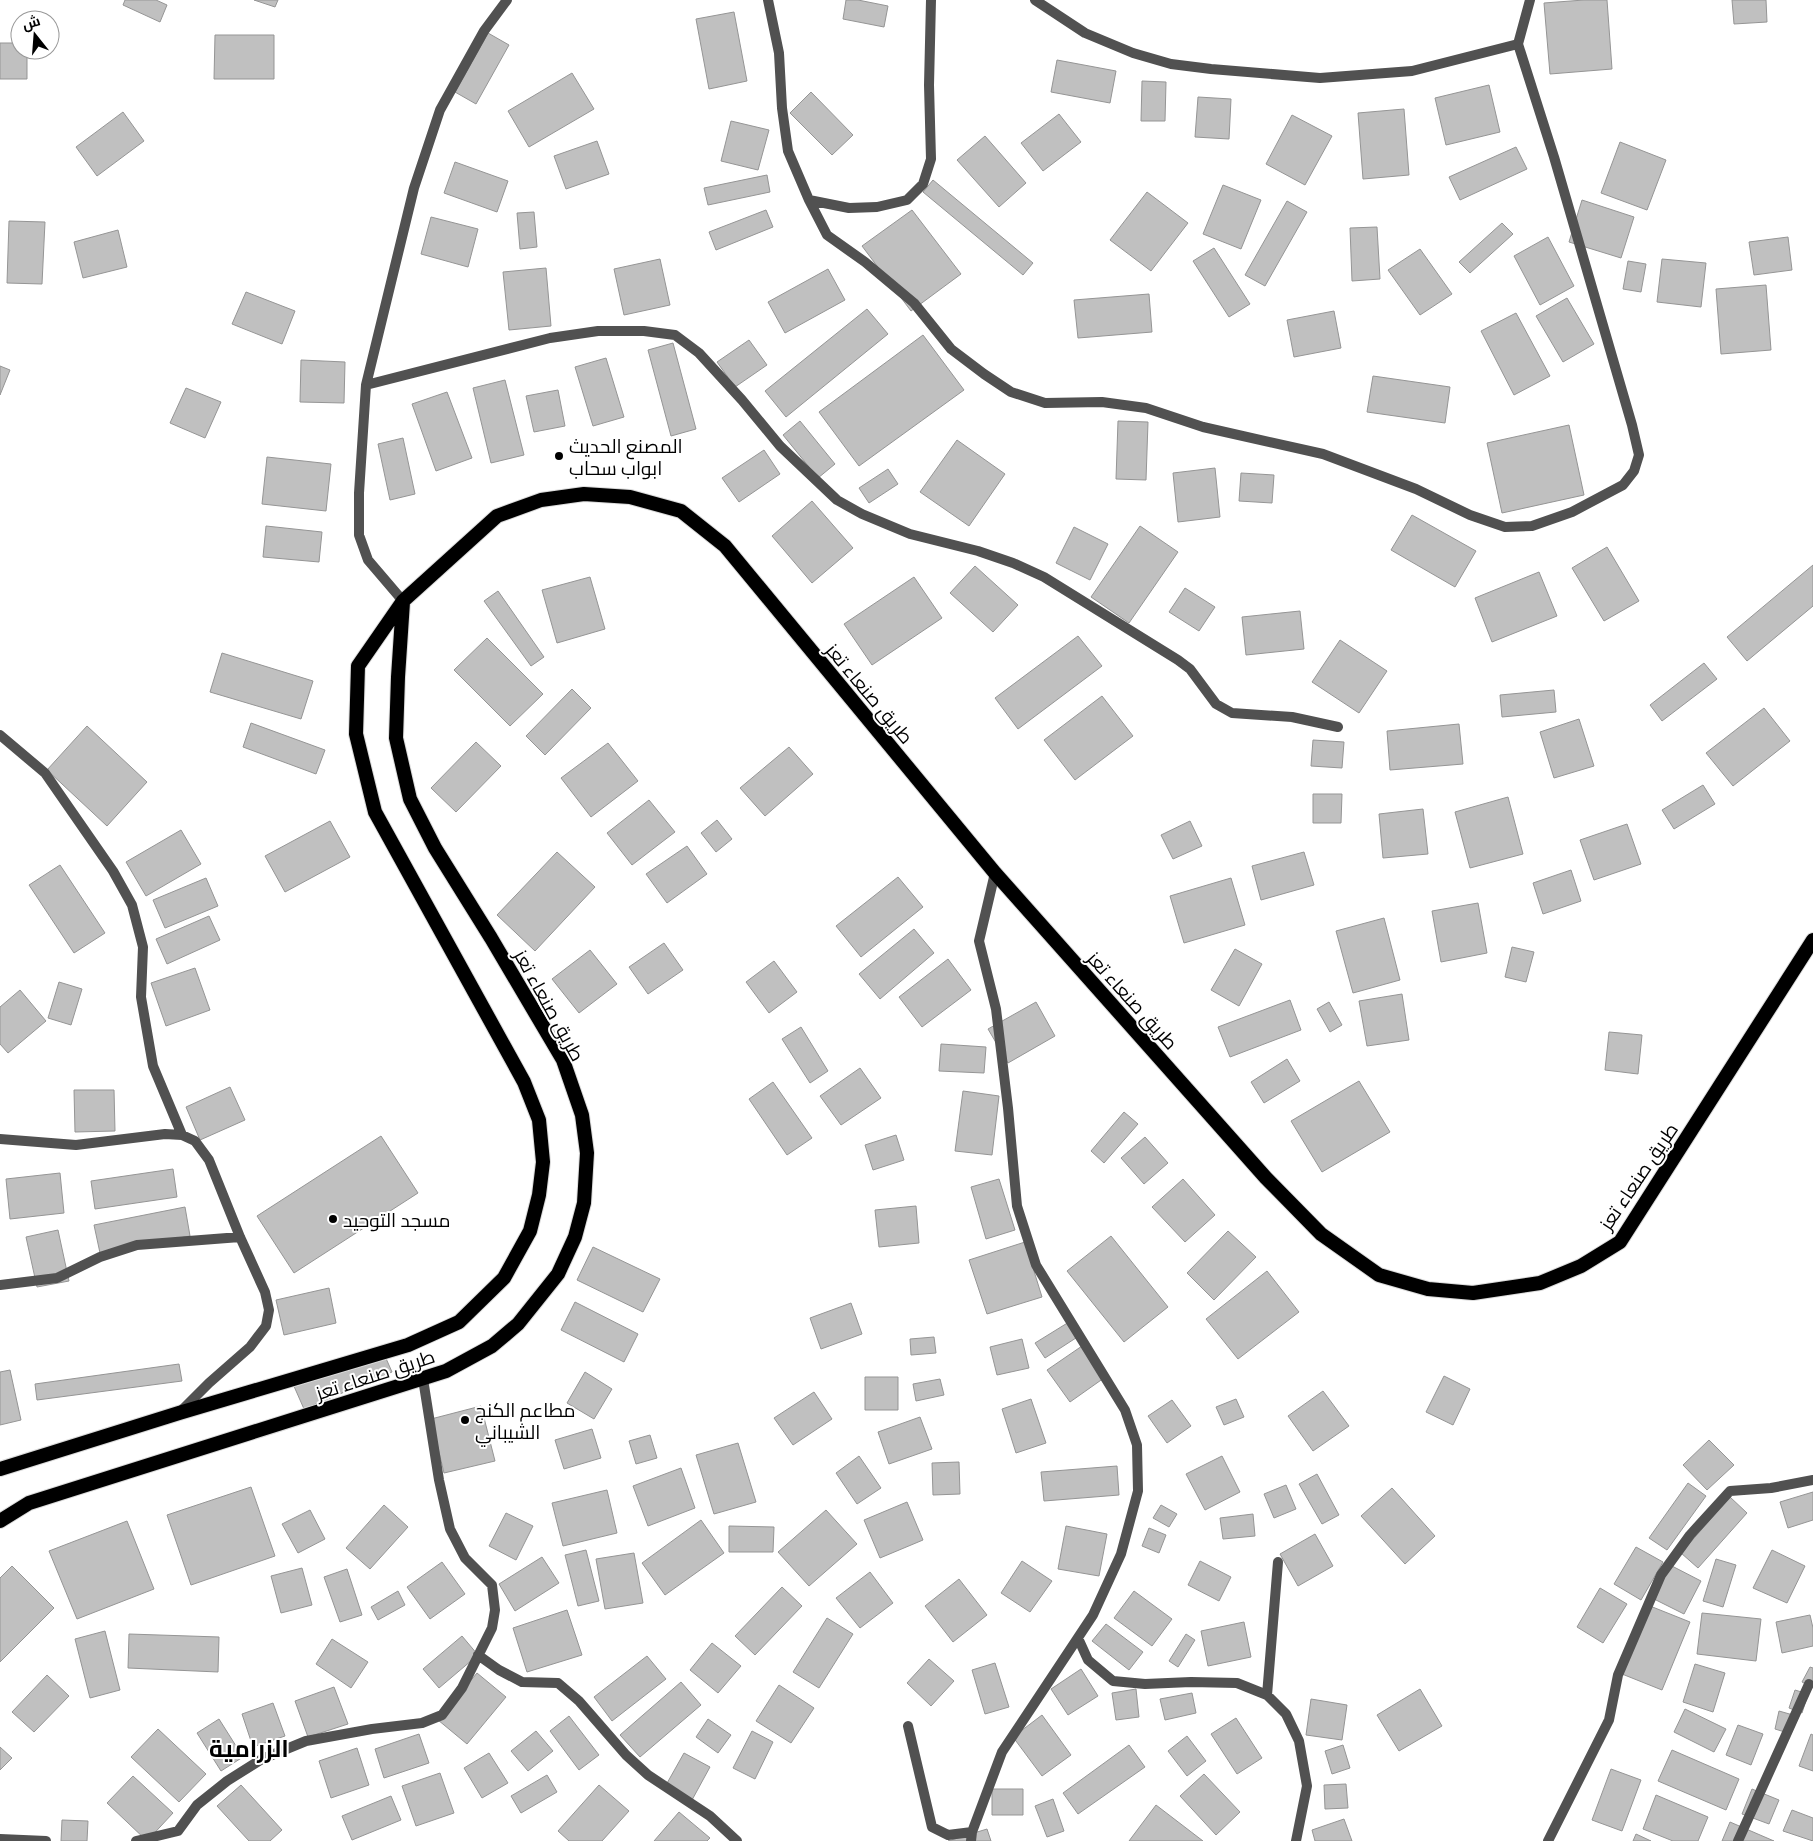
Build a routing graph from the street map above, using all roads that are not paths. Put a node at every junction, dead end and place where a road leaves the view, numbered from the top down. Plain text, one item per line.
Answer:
1 (506, 0) edge
2 (768, 0) edge
3 (930, 0) edge
4 (1035, 0) edge
5 (1530, 0) edge
6 (1518, 44) junction
7 (809, 200) junction
8 (366, 386) junction
9 (403, 601) junction
10 (1338, 727) dead end
11 (0, 735) edge
12 (995, 873) junction
13 (1813, 940) edge
14 (182, 1135) junction
15 (0, 1139) edge
16 (240, 1237) junction
17 (0, 1285) edge
18 (423, 1380) junction
19 (179, 1413) junction
20 (0, 1469) edge
21 (1813, 1480) edge
22 (0, 1521) edge
23 (1278, 1562) dead end
24 (1078, 1638) junction
25 (478, 1655) junction
26 (1809, 1684) dead end
27 (1267, 1694) junction
28 (908, 1726) dead end
29 (972, 1836) edge
30 (0, 1838) edge
31 (46, 1841) edge
32 (136, 1841) edge
33 (737, 1841) edge
34 (1296, 1841) edge
35 (1548, 1841) edge
36 (1738, 1841) edge

1 - 8 street
2 - 7 street
3 - 7 street
4 - 6 street
5 - 6 street
6 - 7 street
8 - 9 street
8 - 10 street
9 - 12 highway, طريق صنعاء تعز
9 - 18 highway, طريق صنعاء تعز
9 - 19 highway, طريق صنعاء تعز
11 - 14 street
12 - 13 highway, طريق صنعاء تعز
12 - 24 street
14 - 15 street
14 - 16 street
16 - 17 street
16 - 19 street
18 - 22 highway, طريق صنعاء تعز
18 - 25 street
19 - 20 highway, طريق صنعاء تعز
21 - 35 street
23 - 27 street
24 - 27 street
24 - 29 street
25 - 32 street
25 - 33 street
26 - 36 street
27 - 34 street
28 - 29 street
30 - 31 street

